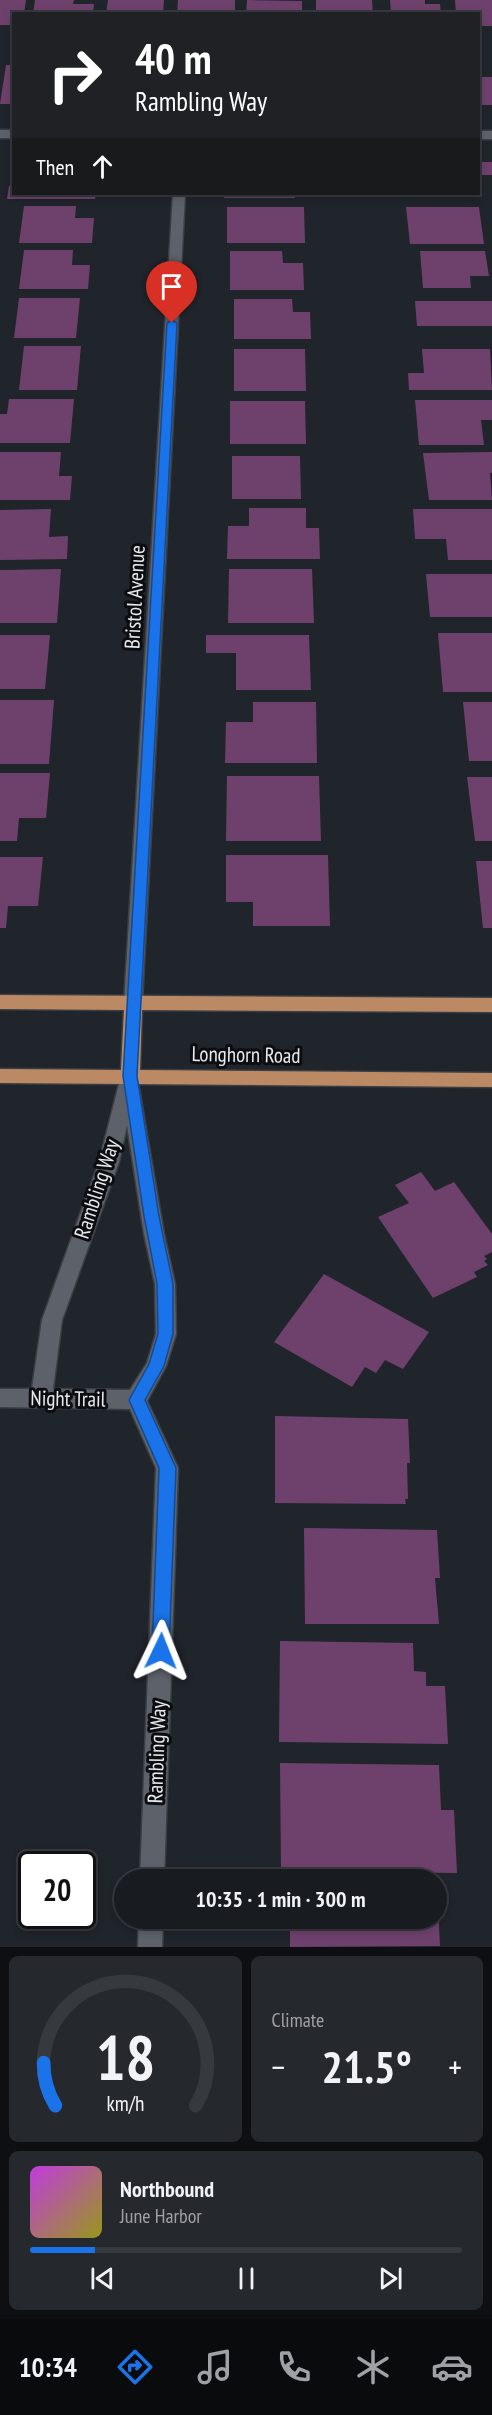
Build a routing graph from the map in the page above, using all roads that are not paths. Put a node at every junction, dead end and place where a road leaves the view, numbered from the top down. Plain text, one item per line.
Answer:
1 (178, 195) edge
2 (0, 1002) edge
3 (133, 1003) junction
4 (492, 1005) edge
5 (0, 1076) edge
6 (130, 1076) junction
7 (492, 1080) edge
8 (0, 1398) edge
9 (41, 1398) junction
10 (136, 1400) junction
11 (152, 1869) edge
12 (151, 1929) edge
13 (150, 1947) edge

1 - 3 street, Bristol Avenue
2 - 3 main road
3 - 4 main road
3 - 6 main road
5 - 6 main road, Longhorn Road
6 - 7 main road, Longhorn Road
6 - 9 street, Rambling Way
6 - 10 street, Rambling Way
8 - 9 street, Night Trail
9 - 10 street, Night Trail
10 - 11 street, Rambling Way
12 - 13 street

